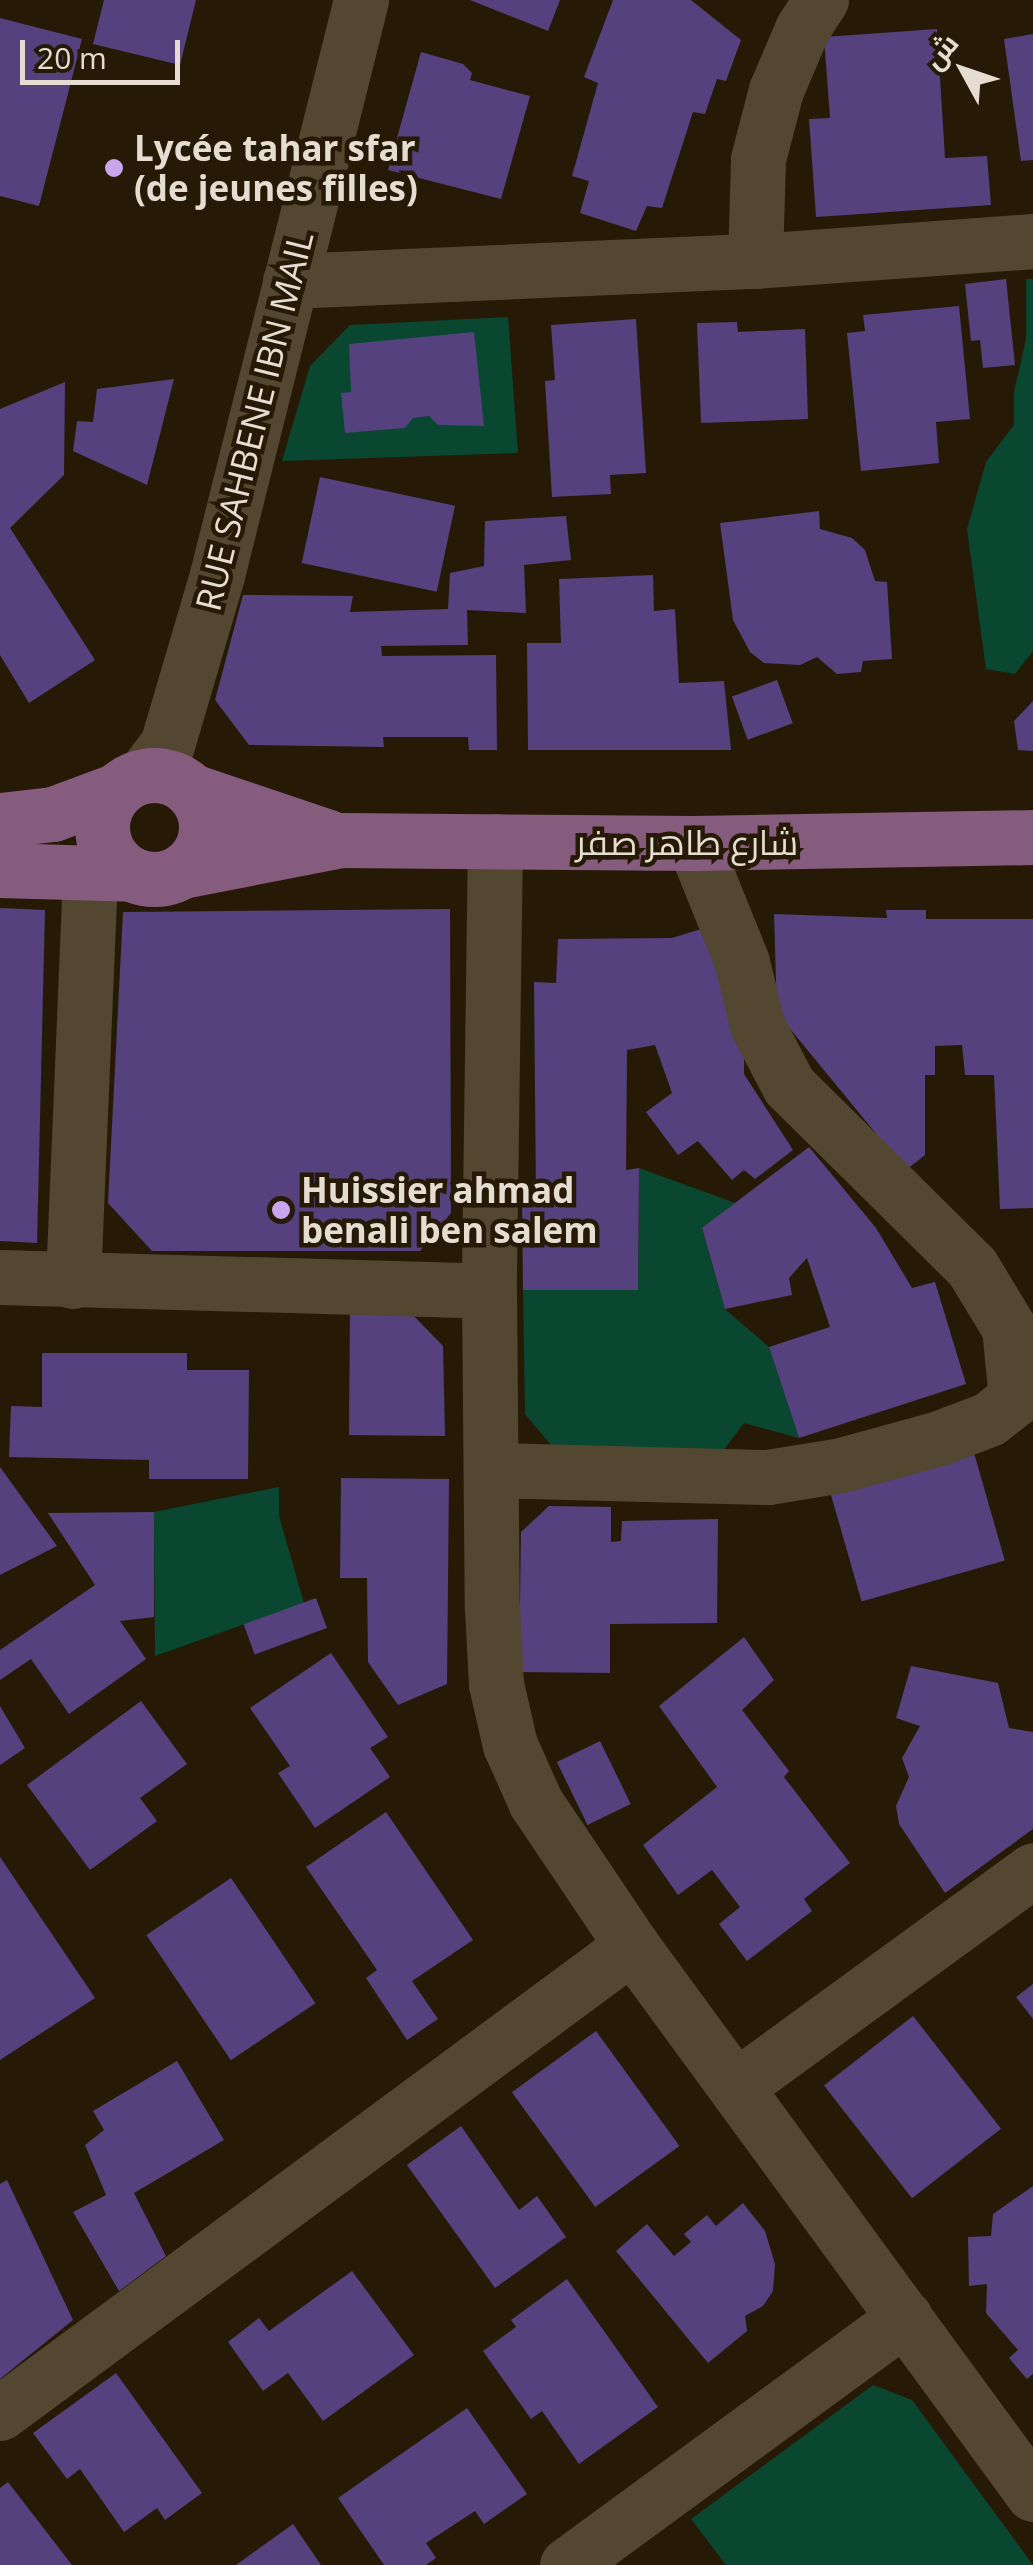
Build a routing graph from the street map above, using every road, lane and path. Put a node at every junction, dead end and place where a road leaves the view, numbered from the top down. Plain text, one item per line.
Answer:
1 (361, 0) edge
2 (821, 0) edge
3 (1033, 242) edge
4 (755, 261) junction
5 (290, 281) junction
6 (150, 786) junction
7 (0, 820) edge
8 (1033, 836) edge
9 (341, 840) junction
10 (494, 840) junction
11 (694, 844) junction
12 (0, 870) edge
13 (134, 872) junction
14 (0, 1277) edge
15 (74, 1281) junction
16 (489, 1291) junction
17 (493, 1470) junction
18 (1033, 1870) edge
19 (632, 1946) junction
20 (736, 2086) junction
21 (905, 2318) junction
22 (0, 2413) edge
23 (1033, 2494) edge
24 (567, 2565) edge

1 - 5 street, RUE SAHBENE IBN MAIL
2 - 4 street
3 - 4 street
4 - 5 street
5 - 6 street, RUE SAHBENE IBN MAIL
6 - 7 main road
6 - 9 main road, شارع طاهر صفر
6 - 13 main road
6 - 13 main road
8 - 11 main road, شارع طاهر صفر
9 - 10 main road, شارع طاهر صفر
9 - 13 main road, شارع طاهر صفر
10 - 11 main road, شارع طاهر صفر
10 - 16 street
11 - 17 street
12 - 13 main road, شارع طاهر صفر
13 - 15 street
14 - 15 street
15 - 16 street
16 - 17 street
17 - 19 street
18 - 20 street
19 - 20 street
19 - 22 street
20 - 21 street
21 - 23 street
21 - 24 street

